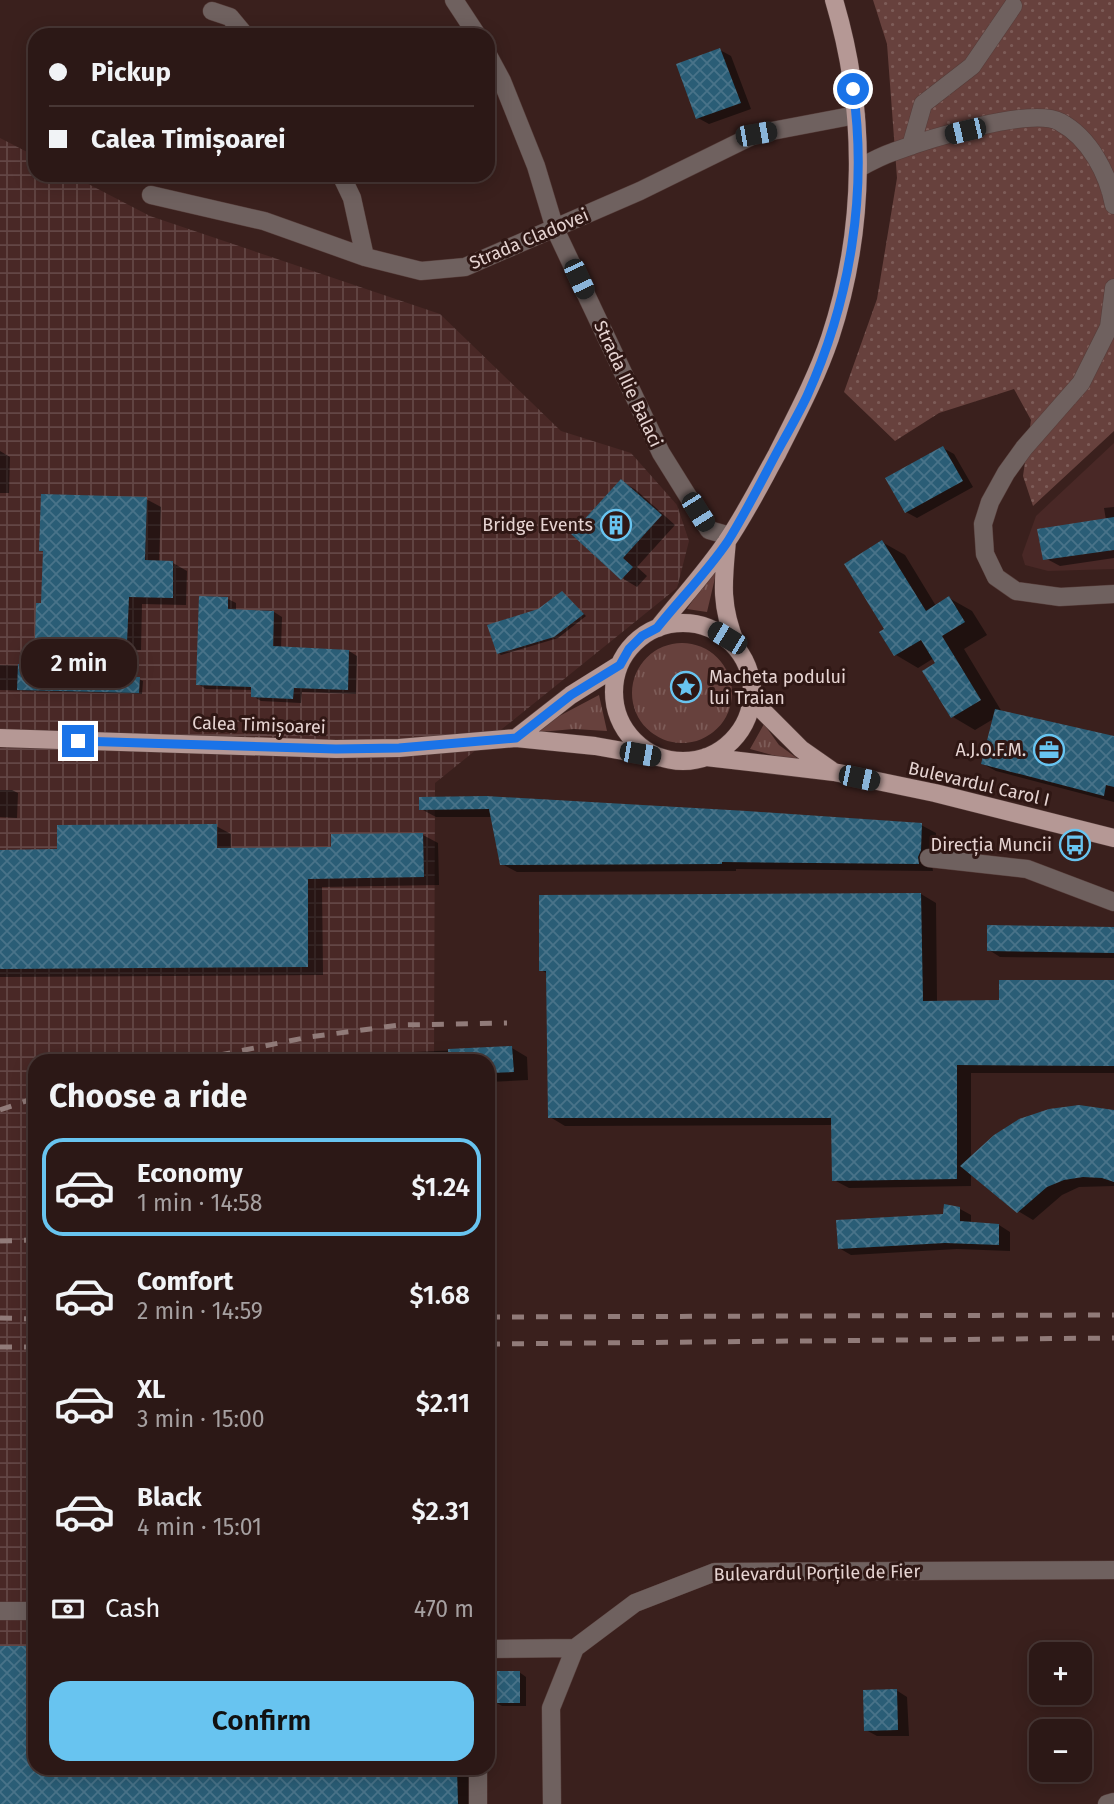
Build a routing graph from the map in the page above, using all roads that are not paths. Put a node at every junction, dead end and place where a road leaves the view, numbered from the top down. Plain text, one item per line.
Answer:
1 (454, 0) edge
2 (834, 0) edge
3 (1013, 6) dead end
4 (212, 11) dead end
5 (239, 28) edge
6 (472, 28) edge
7 (495, 68) edge
8 (856, 115) junction
9 (911, 146) junction
10 (859, 168) junction
11 (344, 182) edge
12 (151, 195) dead end
13 (1114, 205) edge
14 (555, 229) junction
15 (365, 257) junction
16 (1114, 288) edge
17 (729, 539) junction
18 (1114, 594) edge
19 (657, 628) junction
20 (739, 651) junction
21 (620, 665) junction
22 (752, 700) junction
23 (0, 738) edge
24 (516, 738) junction
25 (706, 757) junction
26 (663, 758) junction
27 (834, 772) junction
28 (1114, 838) edge
29 (929, 858) dead end
30 (1114, 902) edge
31 (1114, 1570) edge
32 (0, 1611) edge
33 (28, 1611) edge
34 (575, 1648) junction
35 (495, 1649) edge
36 (478, 1775) edge
37 (1114, 1802) edge
38 (478, 1804) edge
39 (552, 1804) edge
40 (1107, 1804) edge

1 - 6 street
2 - 8 main road
3 - 9 street
4 - 5 street
7 - 14 street, Strada Ilie Balaci
8 - 10 main road
8 - 14 street, Strada Cladovei
9 - 10 street
9 - 13 street
10 - 17 main road
11 - 15 street
12 - 15 street, Strada Cladovei
14 - 15 street, Strada Cladovei
14 - 17 street, Strada Ilie Balaci
16 - 18 street
17 - 19 main road
17 - 20 main road
19 - 20 main road
19 - 21 main road
20 - 22 main road
21 - 24 main road
21 - 26 main road
22 - 25 main road
22 - 27 main road, Bulevardul Carol I
23 - 24 main road, Calea Timișoarei
24 - 26 main road, Calea Timișoarei
25 - 26 main road
25 - 27 main road, Bulevardul Carol I
27 - 28 main road, Bulevardul Carol I
29 - 30 street
31 - 34 street, Bulevardul Porțile de Fier
32 - 33 street
34 - 35 street
34 - 39 street
36 - 38 street
37 - 40 street

